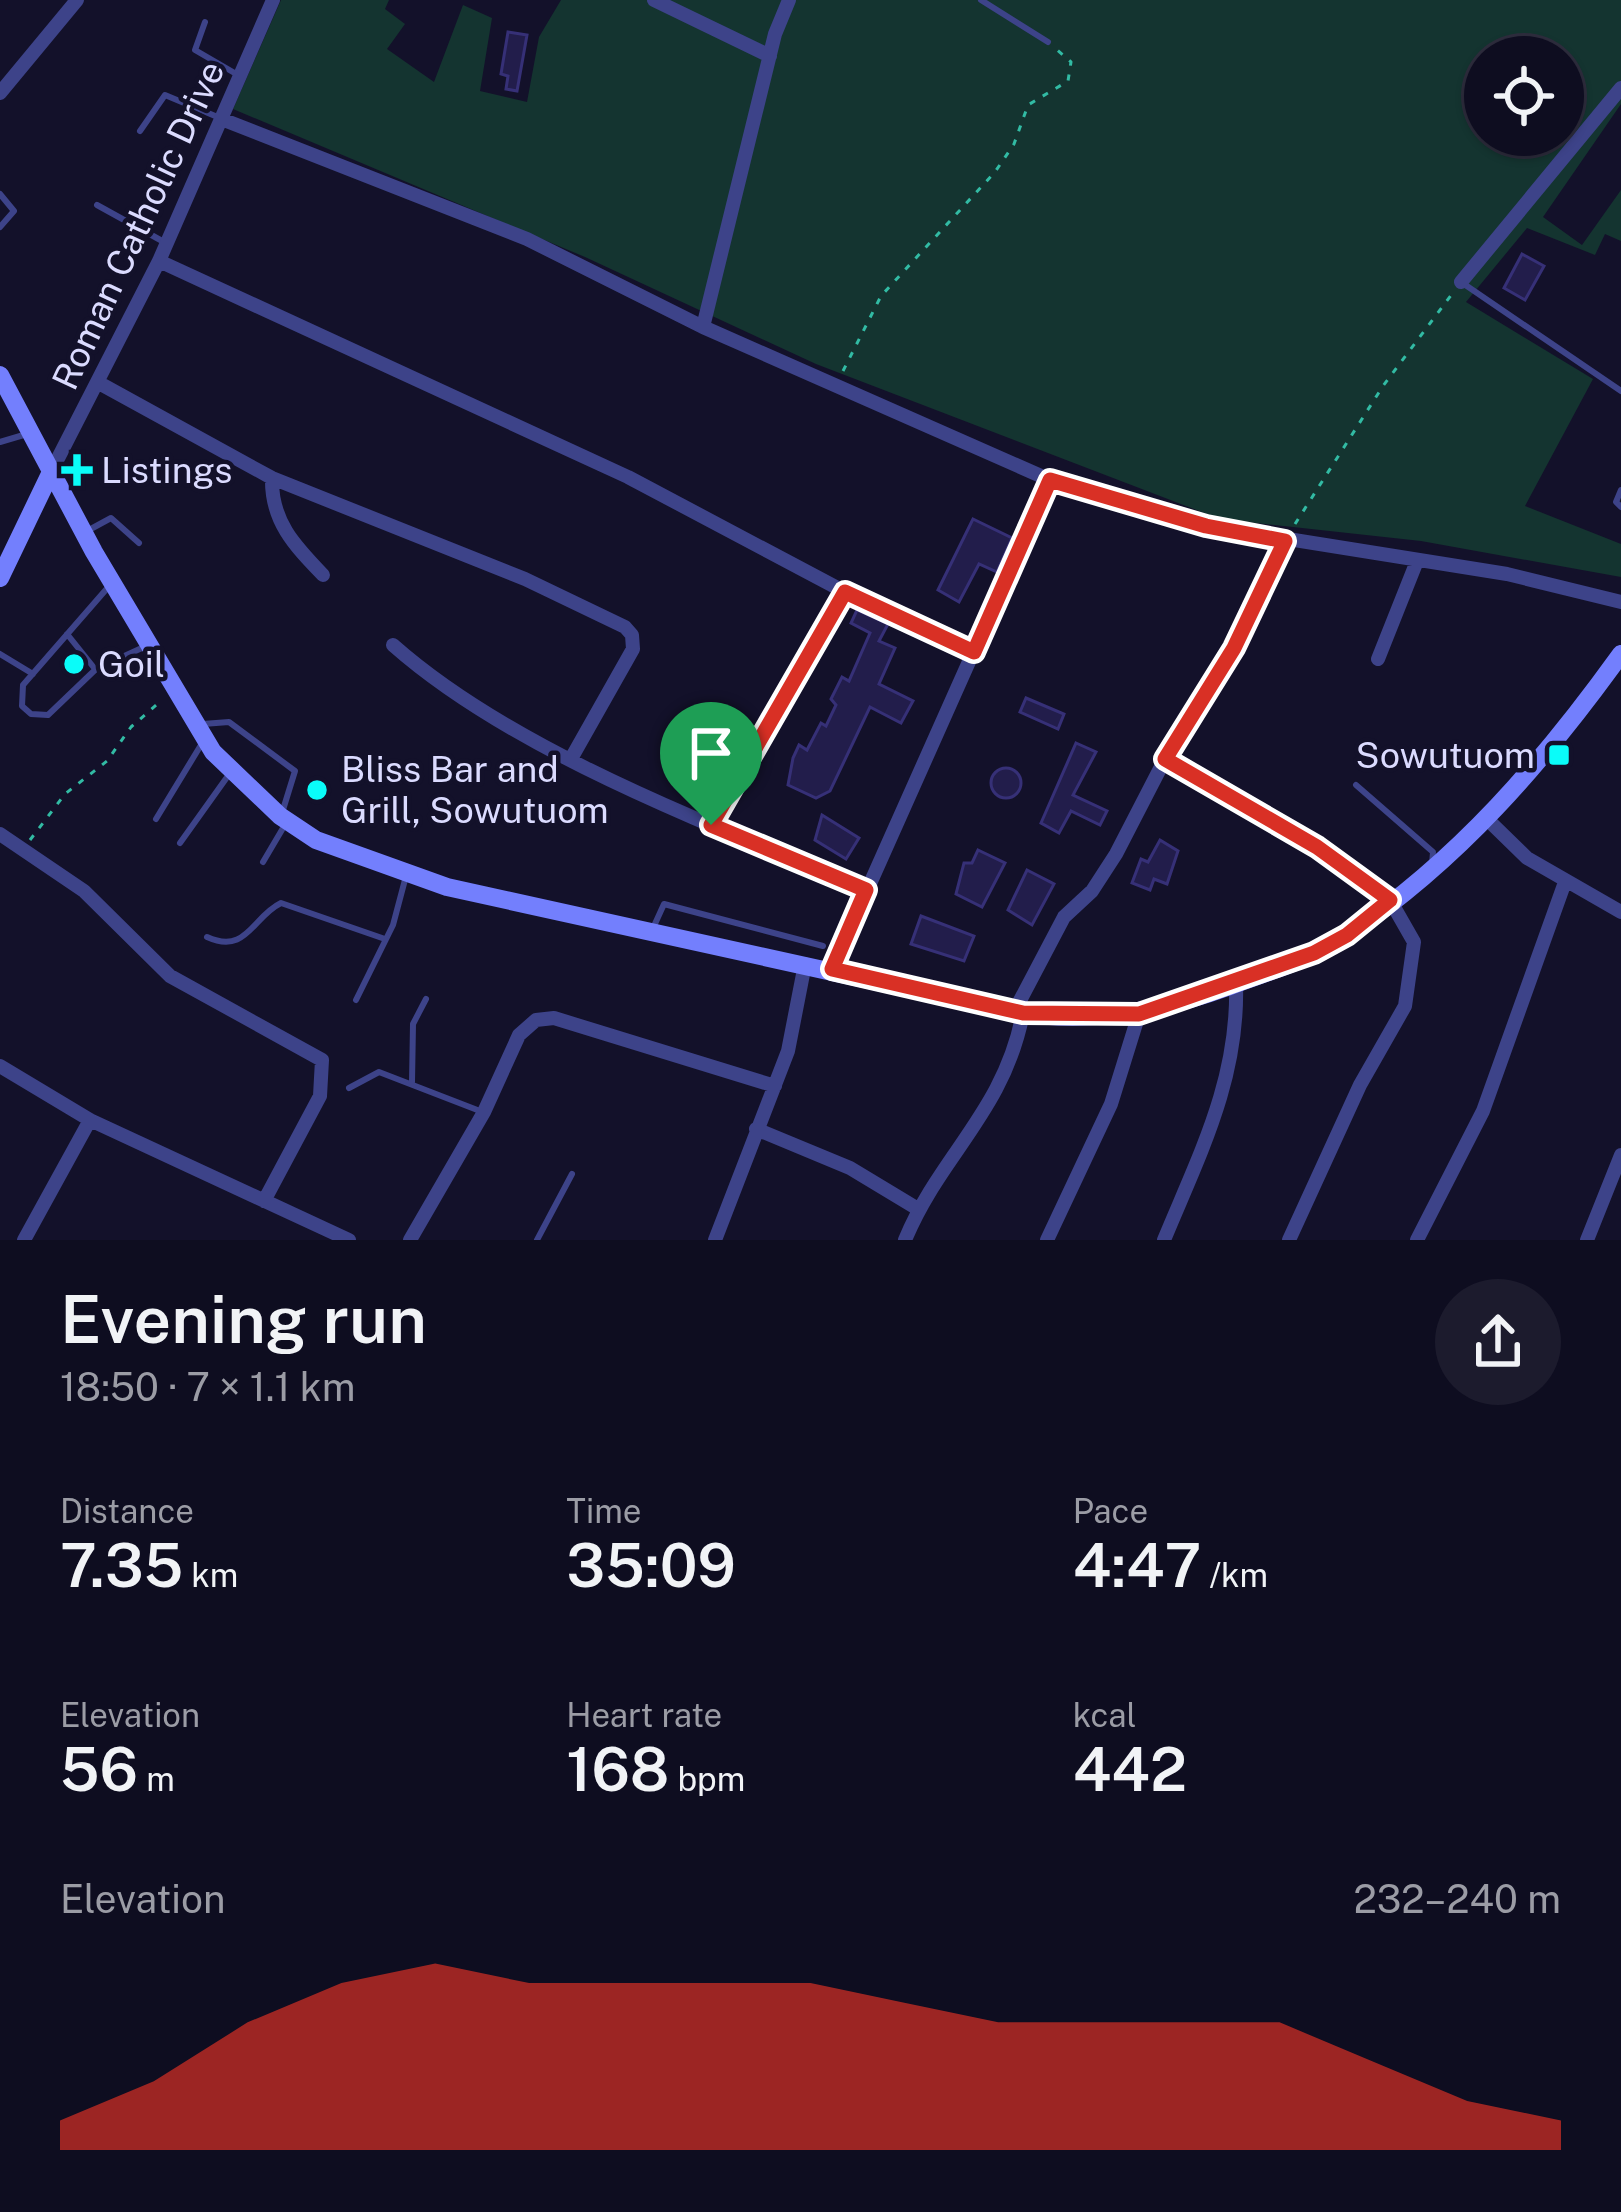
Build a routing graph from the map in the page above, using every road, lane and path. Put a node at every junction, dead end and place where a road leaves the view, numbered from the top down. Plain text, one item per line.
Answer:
1 (77, 0) edge
2 (273, 0) edge
3 (654, 0) edge
4 (788, 0) edge
5 (981, 0) edge
6 (205, 22) dead end
7 (1048, 42) joint
8 (770, 56) junction
9 (241, 77) junction
10 (1621, 88) edge
11 (0, 93) edge
12 (224, 120) junction
13 (140, 130) dead end
14 (0, 194) edge
15 (97, 205) dead end
16 (0, 227) edge
17 (167, 244) junction
18 (159, 261) junction
19 (1461, 282) junction
20 (703, 327) junction
21 (0, 375) edge
22 (99, 383) junction
23 (839, 385) junction
24 (1621, 391) edge
25 (30, 432) junction
26 (0, 442) edge
27 (51, 472) junction
28 (272, 478) junction
29 (1050, 480) junction
30 (1621, 490) edge
31 (1621, 506) edge
32 (84, 533) junction
33 (1285, 541) junction
34 (139, 543) dead end
35 (1417, 561) junction
36 (323, 574) dead end
37 (0, 578) edge
38 (112, 584) junction
39 (845, 592) junction
40 (1621, 602) edge
41 (68, 634) junction
42 (393, 645) dead end
43 (148, 646) junction
44 (974, 652) junction
45 (0, 654) edge
46 (1620, 657) edge
47 (1378, 659) dead end
48 (96, 669) junction
49 (32, 674) junction
50 (175, 692) junction
51 (200, 732) junction
52 (572, 758) junction
53 (1165, 759) junction
54 (230, 773) junction
55 (1356, 785) dead end
56 (156, 819) dead end
57 (284, 819) junction
58 (1487, 819) junction
59 (711, 825) junction
60 (0, 834) edge
61 (180, 843) dead end
62 (20, 849) junction
63 (263, 862) dead end
64 (1431, 867) junction
65 (406, 875) junction
66 (1565, 882) junction
67 (866, 890) junction
68 (1390, 900) junction
69 (1621, 912) edge
70 (652, 935) junction
71 (207, 937) dead end
72 (385, 939) junction
73 (823, 946) dead end
74 (805, 964) junction
75 (832, 969) junction
76 (1236, 983) junction
77 (356, 1000) dead end
78 (426, 1000) dead end
79 (1019, 1013) junction
80 (1139, 1014) junction
81 (0, 1066) edge
82 (412, 1084) junction
83 (775, 1087) junction
84 (349, 1088) dead end
85 (484, 1112) junction
86 (90, 1120) junction
87 (756, 1129) junction
88 (1621, 1155) edge
89 (572, 1174) dead end
90 (264, 1201) junction
91 (918, 1209) junction
92 (24, 1240) edge
93 (349, 1240) edge
94 (410, 1240) edge
95 (537, 1240) edge
96 (715, 1240) edge
97 (905, 1240) edge
98 (1047, 1240) edge
99 (1164, 1240) edge
100 (1289, 1240) edge
101 (1417, 1240) edge
102 (1588, 1240) edge

1 - 11 street
2 - 9 street, Roman Catholic Drive
3 - 8 street
4 - 8 street
5 - 7 lane
6 - 9 lane
7 - 23 path
8 - 20 street
9 - 12 street, Roman Catholic Drive
10 - 19 street
12 - 13 lane
12 - 17 street, Roman Catholic Drive
12 - 20 street
14 - 16 lane
15 - 17 lane
17 - 18 street, Roman Catholic Drive
18 - 22 street, Roman Catholic Drive
18 - 39 street
19 - 24 lane
19 - 33 path
20 - 23 street
21 - 25 main road
22 - 27 street, Roman Catholic Drive
22 - 28 street
23 - 29 street
25 - 26 lane
25 - 27 main road
27 - 32 main road
27 - 37 main road
28 - 36 street
28 - 52 street
29 - 33 street
29 - 44 street
30 - 31 lane
32 - 34 lane
32 - 38 main road
33 - 35 street
33 - 53 street
35 - 40 street
35 - 47 street
38 - 41 lane
38 - 43 main road
39 - 44 street
39 - 59 street
41 - 48 lane
41 - 49 lane
42 - 52 street
43 - 48 lane
43 - 50 main road
44 - 67 street
45 - 49 lane
46 - 58 main road
48 - 49 lane
50 - 51 main road
50 - 62 path
51 - 54 main road
51 - 56 lane
51 - 57 lane
52 - 59 street
53 - 68 street
53 - 79 street
54 - 57 main road
54 - 61 lane
55 - 64 lane
57 - 63 lane
57 - 65 main road
58 - 64 main road
58 - 66 street
59 - 67 street
60 - 62 street
62 - 90 street
64 - 68 main road
65 - 70 main road
65 - 72 lane
66 - 69 street
66 - 101 street
67 - 75 street
68 - 76 main road
68 - 100 street
70 - 73 lane
70 - 74 main road
71 - 72 lane
72 - 77 lane
74 - 75 main road
74 - 83 street
75 - 79 main road
76 - 80 main road
76 - 99 street
78 - 82 lane
79 - 80 main road
79 - 91 street
80 - 98 street
81 - 86 street
82 - 84 lane
82 - 85 lane
83 - 85 street
83 - 87 street
85 - 94 street
86 - 90 street
86 - 92 street
87 - 91 street
87 - 96 street
88 - 102 street
89 - 95 lane
90 - 93 street
91 - 97 street

